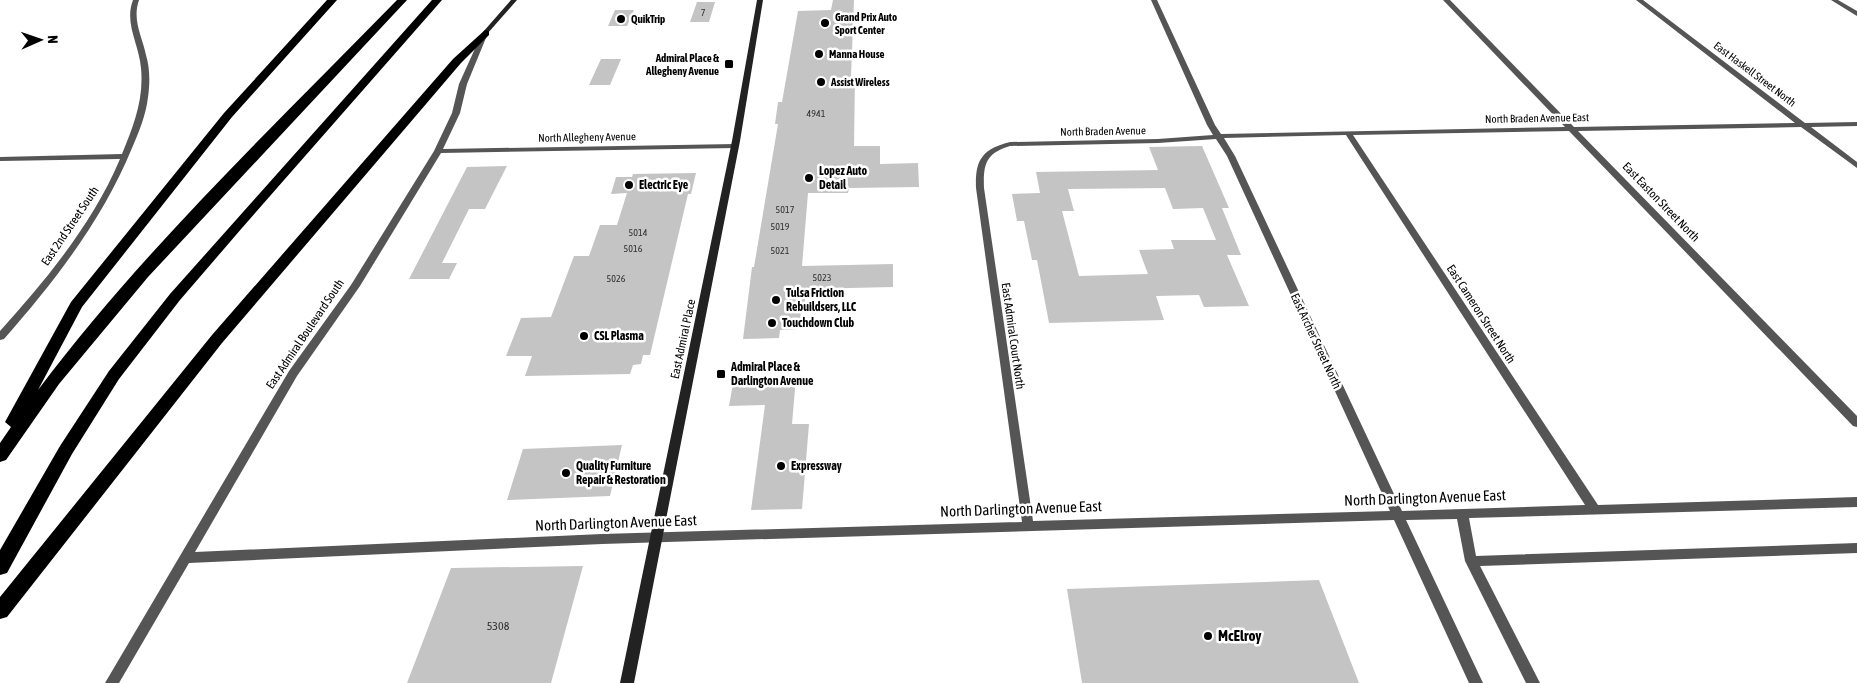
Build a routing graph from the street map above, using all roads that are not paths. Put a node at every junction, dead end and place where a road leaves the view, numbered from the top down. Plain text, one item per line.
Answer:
1 (136, 0) edge
2 (332, 0) edge
3 (402, 0) edge
4 (437, 0) edge
5 (514, 0) edge
6 (760, 0) edge
7 (1154, 0) edge
8 (1446, 0) edge
9 (1640, 0) edge
10 (1834, 0) edge
11 (1857, 14) edge
12 (485, 33) junction
13 (1802, 124) junction
14 (1857, 124) edge
15 (1572, 128) junction
16 (1348, 133) junction
17 (1218, 137) junction
18 (736, 146) junction
19 (438, 151) junction
20 (989, 152) joint
21 (126, 156) junction
22 (0, 159) edge
23 (1857, 166) edge
24 (0, 338) edge
25 (1857, 423) edge
26 (0, 446) edge
27 (0, 456) edge
28 (1857, 502) edge
29 (1594, 509) junction
30 (1462, 513) junction
31 (1397, 516) junction
32 (1028, 525) junction
33 (656, 538) junction
34 (1857, 548) edge
35 (186, 558) junction
36 (1471, 561) junction
37 (0, 567) edge
38 (0, 611) edge
39 (112, 683) edge
40 (627, 683) edge
41 (1476, 683) edge
42 (1533, 683) edge

1 - 21 street, East 2nd Street South
2 - 26 highway
3 - 27 highway
4 - 37 highway
5 - 12 main road, East Admiral Boulevard South
6 - 18 main road, East Admiral Place
7 - 17 street, East Archer Street North
8 - 15 street, East Easton Street North
9 - 13 street, East Haskell Street North
10 - 11 street
12 - 19 street, East Admiral Boulevard South
12 - 38 highway
13 - 14 street, North Braden Avenue East
13 - 15 street, North Braden Avenue East
13 - 23 street, East Haskell Street North
15 - 16 street, North Braden Avenue East
15 - 25 street, East Easton Street North
16 - 17 street, North Braden Avenue East
16 - 29 street, East Cameron Street North
17 - 20 street, North Braden Avenue
17 - 31 street, East Archer Street North
18 - 19 street, North Allegheny Avenue
18 - 33 main road, East Admiral Place
19 - 35 street, East Admiral Boulevard South
20 - 32 street, East Admiral Court North
21 - 22 street
21 - 24 street, East 2nd Street South
28 - 29 street, North Darlington Avenue East
29 - 30 street, North Darlington Avenue East
30 - 31 street, North Darlington Avenue East
30 - 36 street
31 - 32 street, North Darlington Avenue East
31 - 41 street, East Archer Street North
32 - 33 street, North Darlington Avenue East
33 - 35 street, North Darlington Avenue East
33 - 40 main road, East Admiral Place
34 - 36 street
35 - 39 street, East Admiral Boulevard South
36 - 42 street

